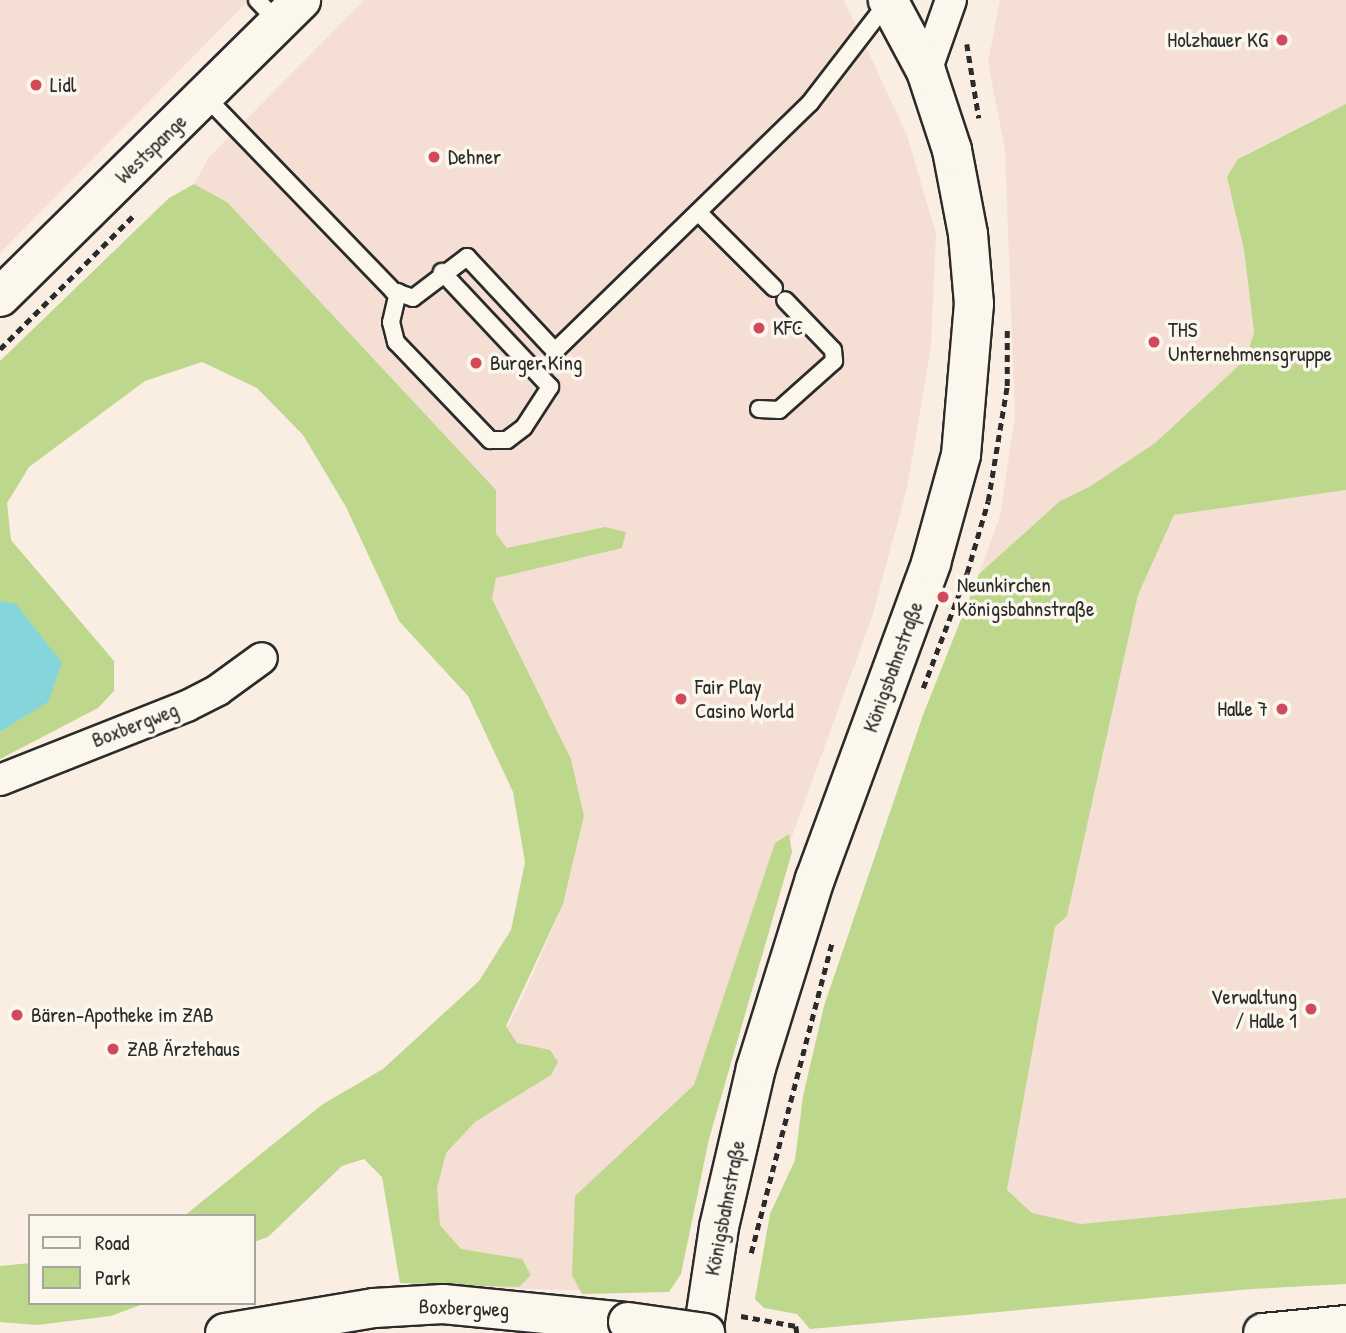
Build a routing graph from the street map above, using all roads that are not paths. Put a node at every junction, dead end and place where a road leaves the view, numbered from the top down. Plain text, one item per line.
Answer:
1 (889, 0) edge
2 (951, 0) edge
3 (279, 7) edge
4 (926, 71) junction
5 (205, 96) junction
6 (699, 213) junction
7 (442, 271) junction
8 (774, 288) dead end
9 (398, 292) junction
10 (0, 297) edge
11 (786, 300) dead end
12 (759, 409) dead end
13 (262, 658) dead end
14 (0, 780) edge
15 (1346, 1325) edge
16 (225, 1333) edge
17 (704, 1333) edge
18 (1263, 1333) edge

1 - 4 street, Königsbahnstraße
1 - 6 lane
2 - 4 street
3 - 5 street, Westspange
4 - 17 street, Königsbahnstraße
5 - 9 lane
5 - 10 street, Westspange
6 - 7 lane
6 - 8 lane
7 - 9 lane
7 - 9 lane
11 - 12 lane
13 - 14 street, Boxbergweg
15 - 18 street
16 - 17 street, Boxbergweg, bridge

